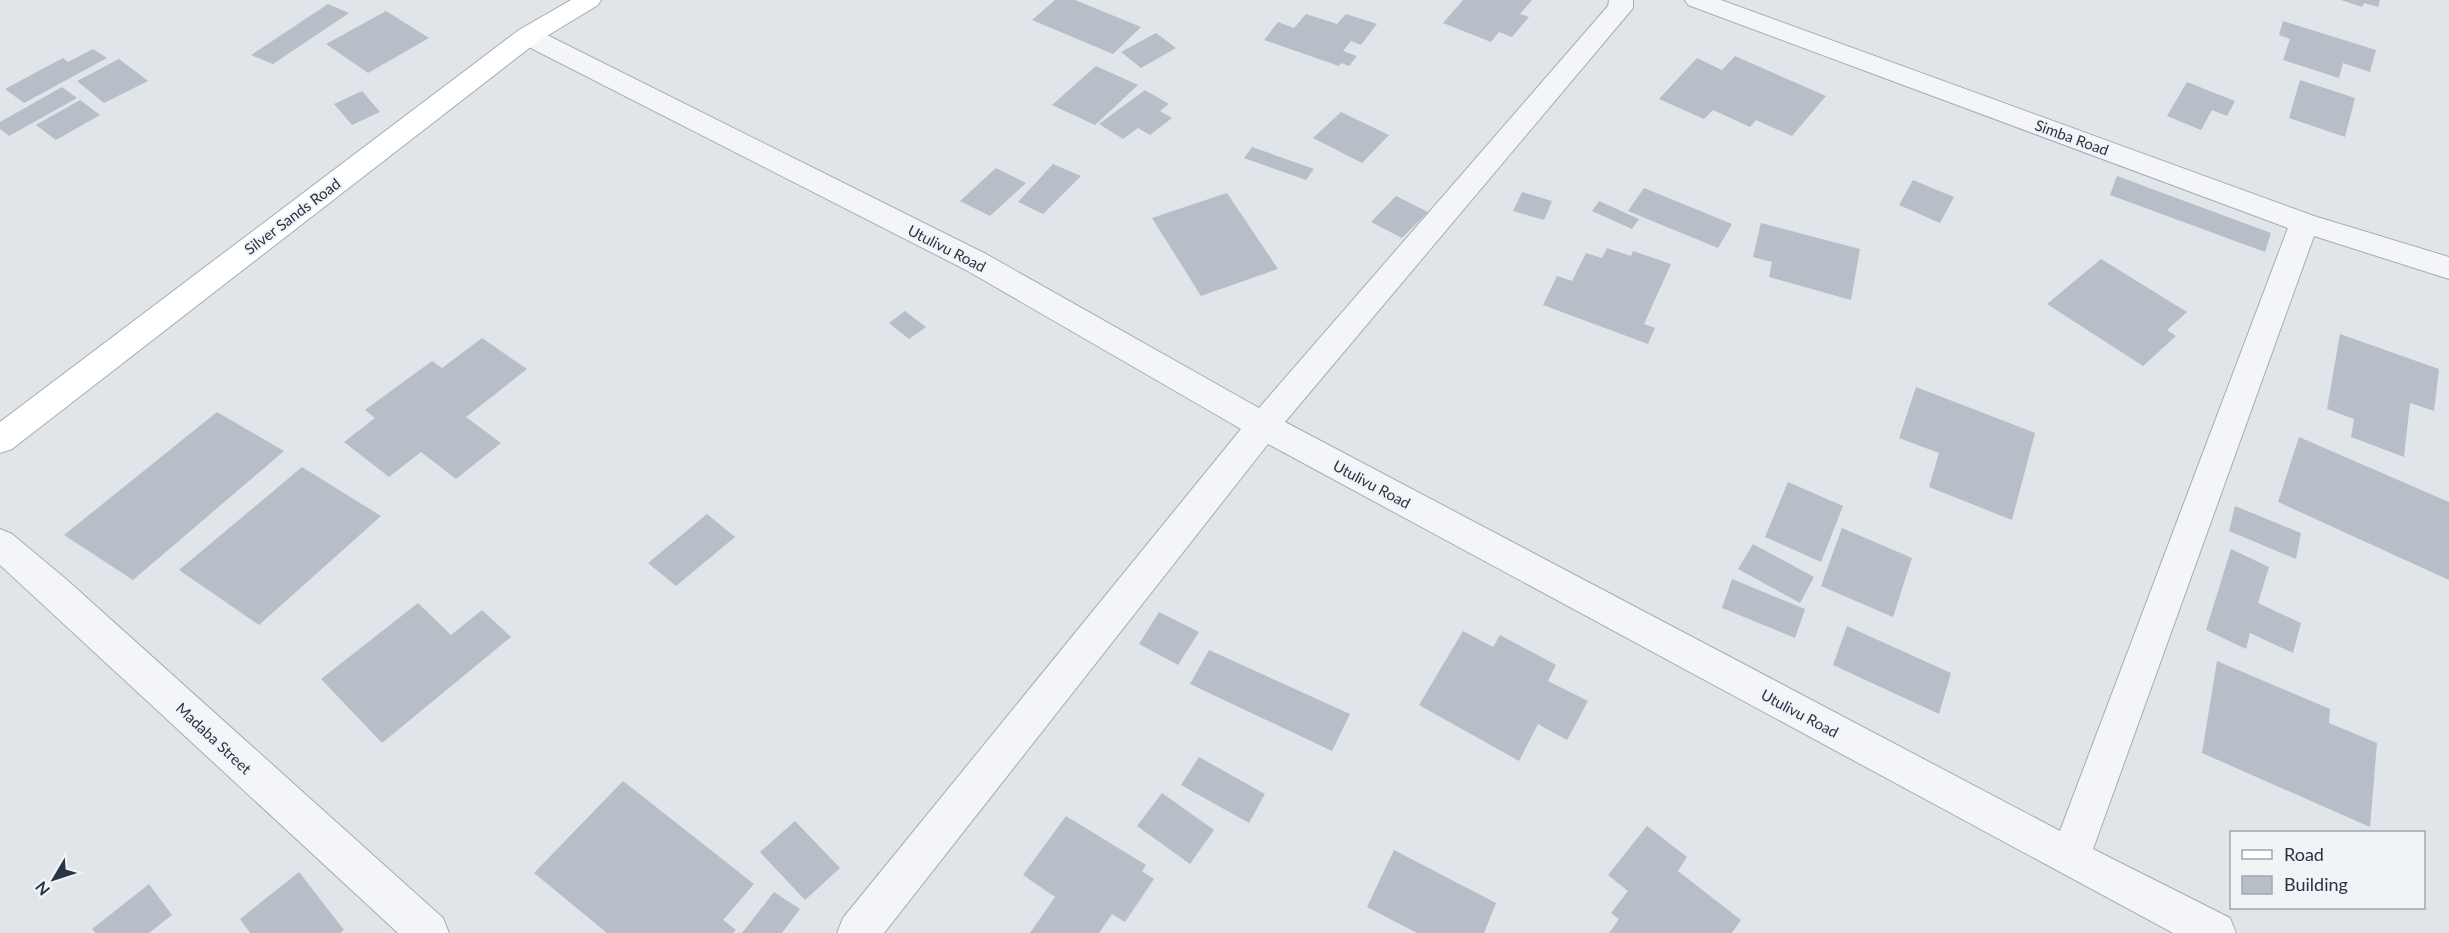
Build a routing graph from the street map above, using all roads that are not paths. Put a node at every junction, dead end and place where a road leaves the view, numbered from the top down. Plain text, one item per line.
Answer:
1 (590, 0) edge
2 (1621, 0) edge
3 (1697, 0) edge
4 (528, 36) junction
5 (2304, 223) junction
6 (2449, 268) edge
7 (1263, 426) junction
8 (0, 440) edge
9 (0, 544) edge
10 (2070, 858) junction
11 (428, 933) edge
12 (858, 933) edge
13 (2215, 933) edge

1 - 4 street, Silver Sands Road
2 - 7 street
3 - 5 street, Simba Road
4 - 7 street, Utulivu Road
4 - 8 street, Silver Sands Road
5 - 6 street, Simba Road
5 - 10 street
7 - 10 street, Utulivu Road
7 - 12 street
9 - 11 street, Madaba Street
10 - 13 street, Utulivu Road

